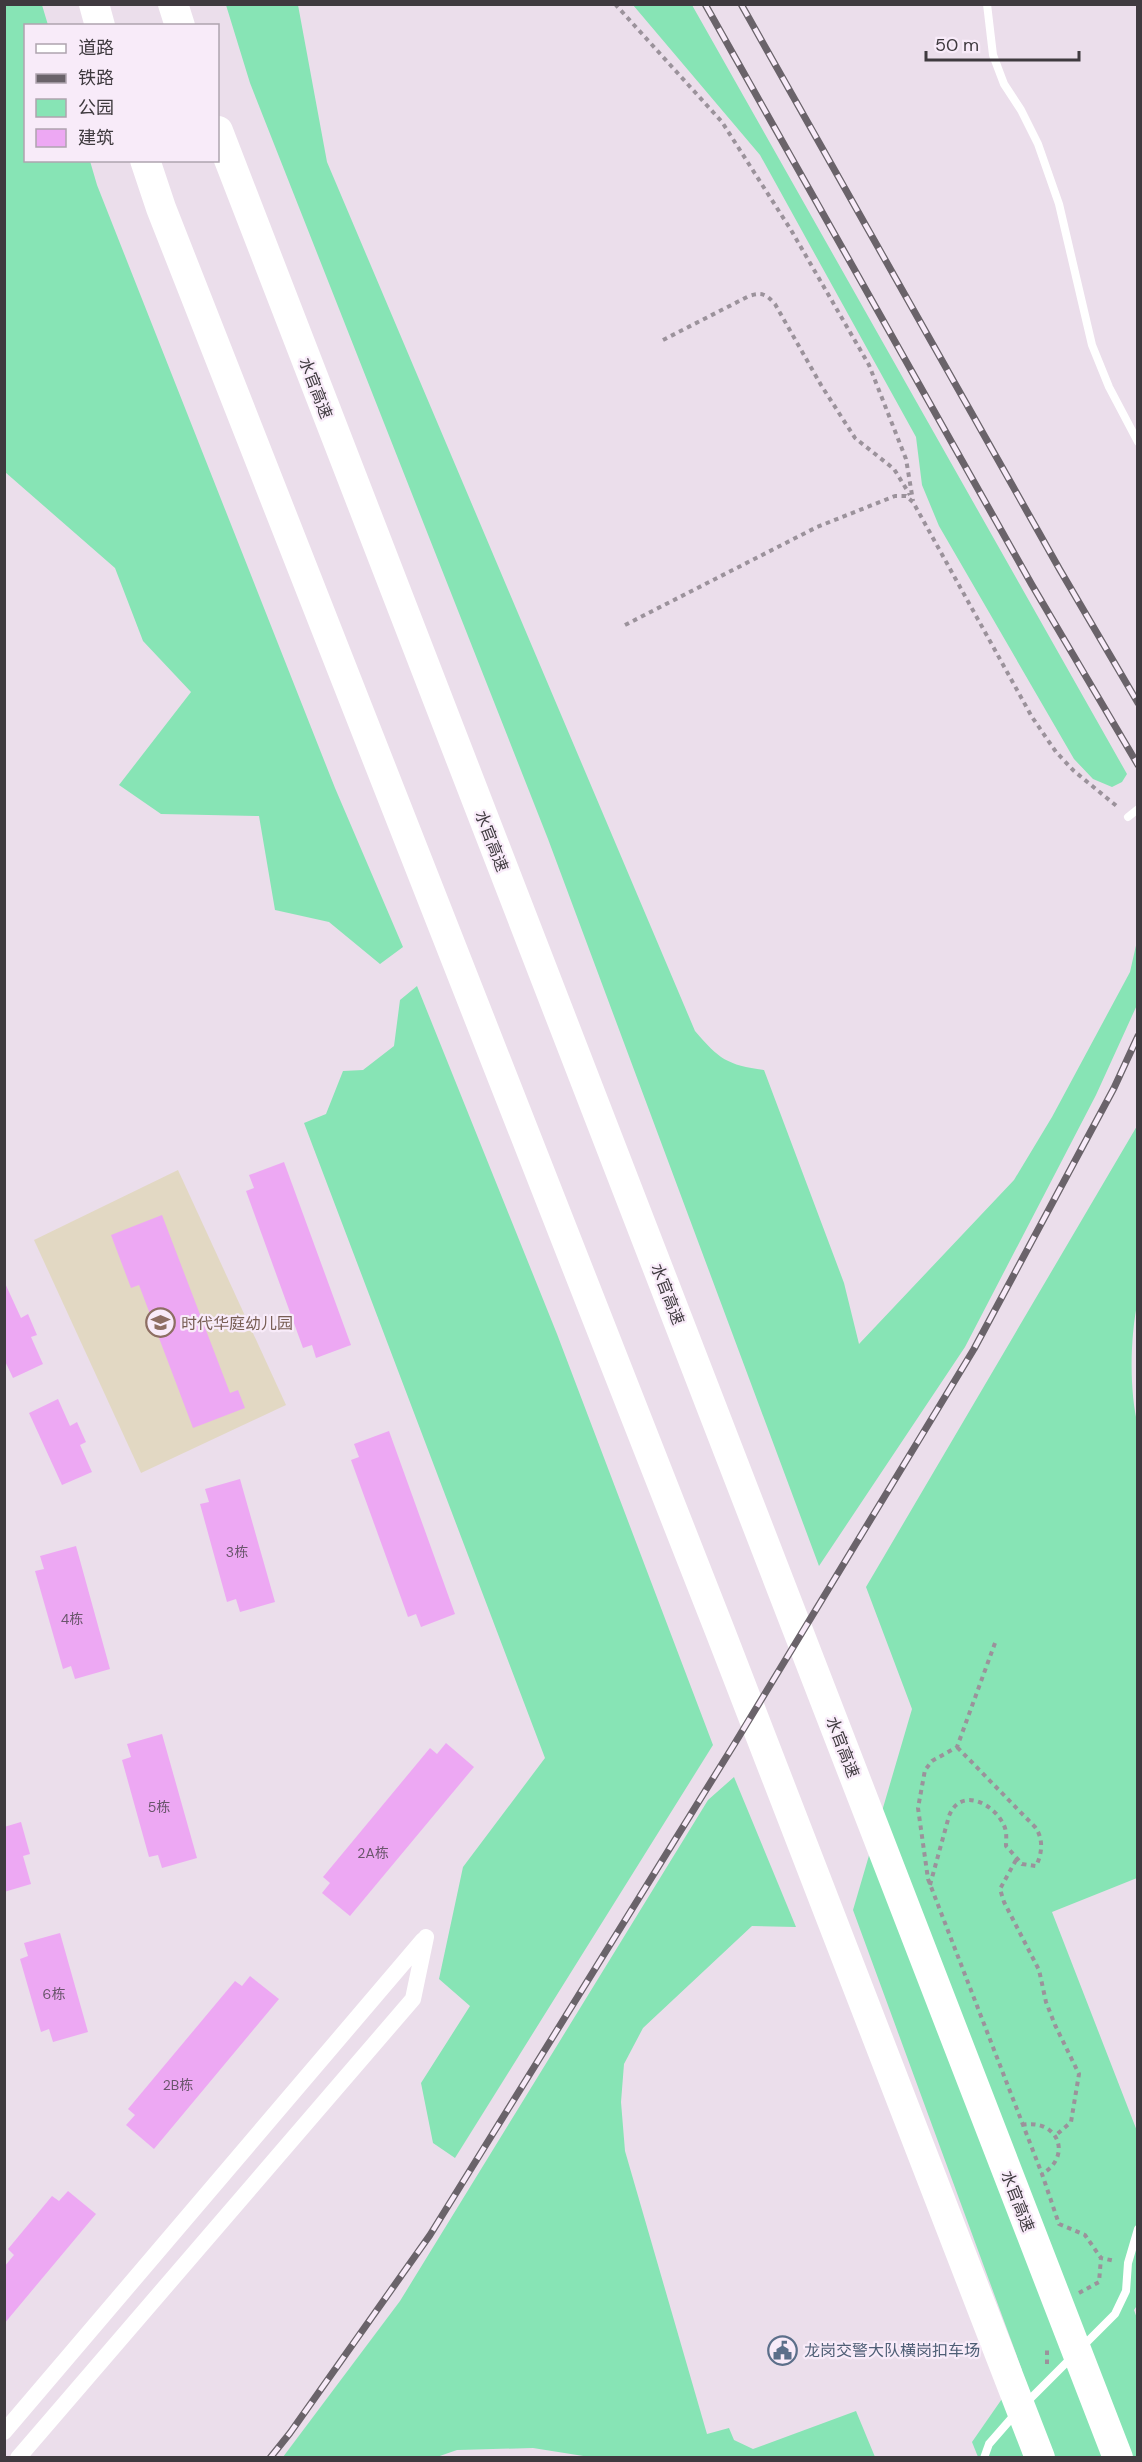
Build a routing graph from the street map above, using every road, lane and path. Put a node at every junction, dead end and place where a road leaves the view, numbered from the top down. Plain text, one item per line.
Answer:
1 (94, 4) edge
2 (173, 4) edge
3 (615, 4) edge
4 (987, 4) edge
5 (99, 24) edge
6 (179, 24) edge
7 (219, 134) edge
8 (147, 162) edge
9 (663, 340) dead end
10 (1137, 442) edge
11 (913, 502) junction
12 (625, 625) dead end
13 (1137, 810) edge
14 (1128, 817) joint
15 (995, 1643) dead end
16 (957, 1747) junction
17 (1016, 1860) junction
18 (930, 1886) junction
19 (1022, 2125) junction
20 (1055, 2136) junction
21 (1042, 2174) junction
22 (1137, 2229) edge
23 (1128, 2263) junction
24 (4, 2432) edge
25 (18, 2457) edge
26 (984, 2457) edge
27 (1040, 2457) edge
28 (1118, 2457) edge

1 - 5 highway
2 - 6 highway
3 - 11 path
4 - 10 lane
7 - 28 highway, 水官高速
8 - 27 highway
9 - 11 path
11 - 12 path
11 - 14 path
13 - 14 lane
15 - 16 path
16 - 17 path
16 - 18 path
17 - 18 path
17 - 20 path
18 - 19 path
19 - 20 path
19 - 21 path
20 - 21 path
21 - 23 path
22 - 23 lane
23 - 26 lane
24 - 25 street

